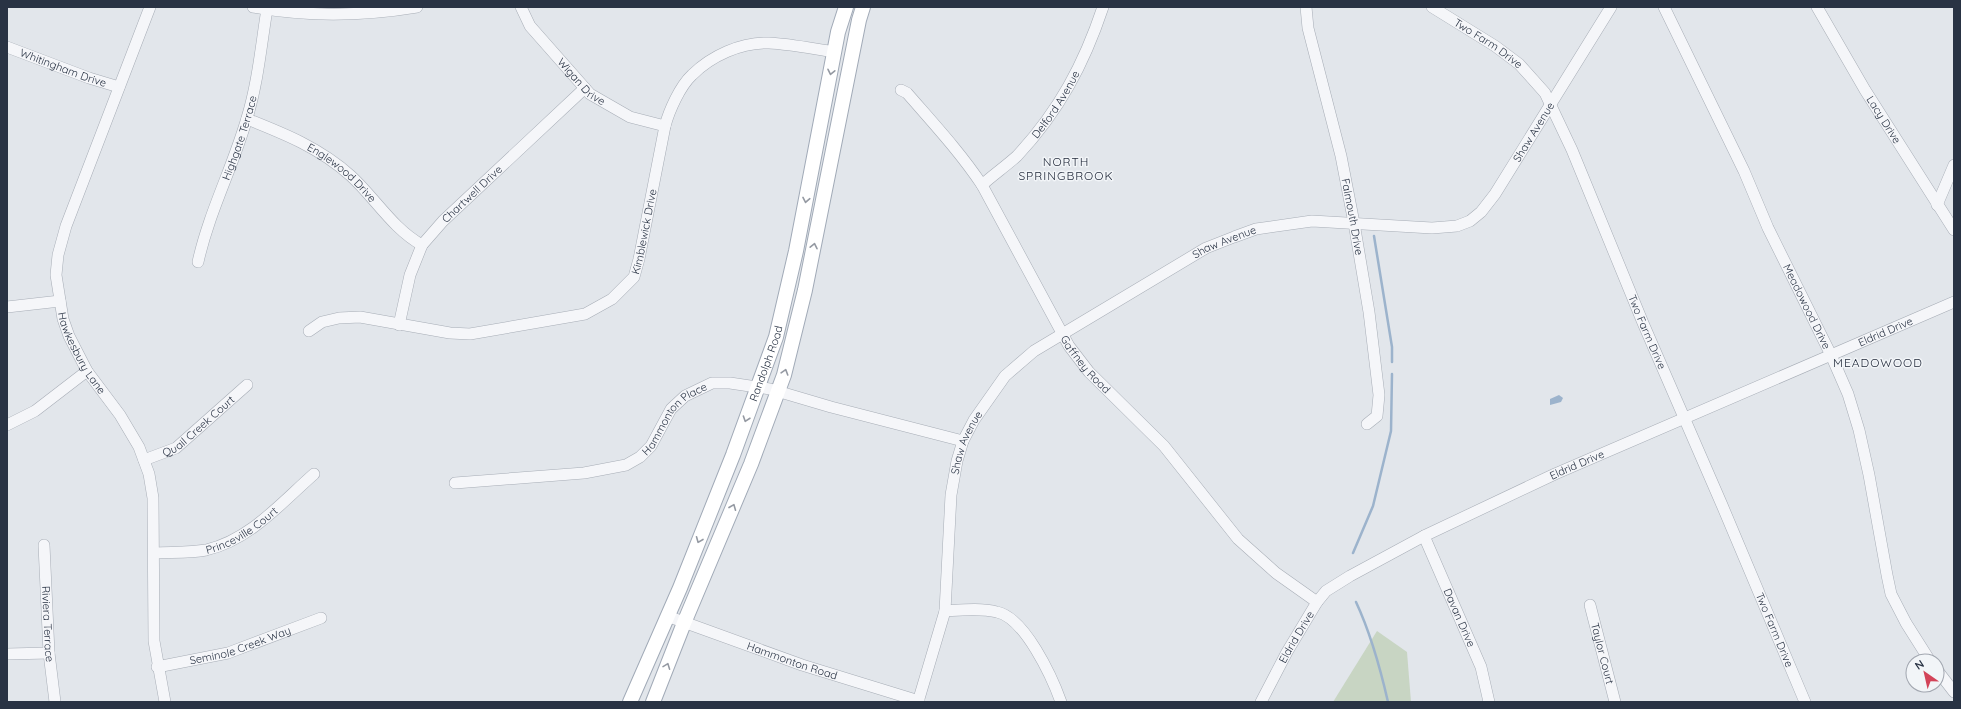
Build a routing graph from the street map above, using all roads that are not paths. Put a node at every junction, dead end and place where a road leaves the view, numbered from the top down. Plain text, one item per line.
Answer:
1 (150, 7) edge
2 (253, 7) edge
3 (417, 7) edge
4 (521, 7) edge
5 (846, 7) edge
6 (863, 7) edge
7 (1103, 7) edge
8 (1306, 7) edge
9 (1432, 7) edge
10 (1611, 7) edge
11 (1664, 7) edge
12 (1817, 7) edge
13 (267, 10) junction
14 (7, 48) edge
15 (835, 52) junction
16 (119, 87) junction
17 (585, 88) junction
18 (901, 90) dead end
19 (1550, 105) junction
20 (247, 119) junction
21 (665, 126) junction
22 (1954, 165) edge
23 (982, 185) junction
24 (1937, 204) junction
25 (1354, 223) junction
26 (1954, 230) edge
27 (422, 245) junction
28 (198, 262) dead end
29 (60, 301) junction
30 (1954, 302) edge
31 (7, 307) edge
32 (399, 325) junction
33 (309, 331) dead end
34 (1062, 333) junction
35 (1831, 355) junction
36 (88, 371) junction
37 (247, 385) dead end
38 (757, 387) junction
39 (778, 391) junction
40 (1684, 418) junction
41 (1367, 424) dead end
42 (7, 425) edge
43 (963, 442) junction
44 (144, 460) junction
45 (314, 474) dead end
46 (455, 483) dead end
47 (1424, 536) junction
48 (44, 545) dead end
49 (154, 553) junction
50 (1317, 602) junction
51 (1590, 605) dead end
52 (945, 611) junction
53 (667, 616) junction
54 (321, 618) dead end
55 (684, 623) junction
56 (49, 653) junction
57 (1925, 653) edge
58 (7, 654) edge
59 (157, 667) junction
60 (1945, 680) edge
61 (1954, 692) edge
62 (919, 701) edge
63 (55, 702) edge
64 (165, 702) edge
65 (630, 702) edge
66 (653, 702) edge
67 (1061, 702) edge
68 (1261, 702) edge
69 (1489, 702) edge
70 (1615, 702) edge
71 (1805, 702) edge

1 - 16 street, Hawkesbury Lane
2 - 13 street
3 - 13 street
4 - 17 street, Wigan Drive
5 - 15 main road, Randolph Road
39 -> 6 main road, Randolph Road
7 - 23 street, Delford Avenue
8 - 25 street, Falmouth Drive
9 - 19 street, Two Farm Drive
10 - 19 street, Shaw Avenue
11 - 35 street, Meadowood Drive
12 - 24 street, Lacy Drive
13 - 20 street, Highgate Terrace
14 - 16 street, Whitingham Drive
15 - 21 street, Kimblewick Drive
15 -> 38 main road, Randolph Road
16 - 29 street, Hawkesbury Lane
17 - 21 street, Wigan Drive
17 - 27 street, Chartwell Drive
18 - 23 street, Gaffney Road
19 - 25 street, Shaw Avenue
19 - 40 street, Two Farm Drive
20 - 27 street, Englewood Drive
20 - 28 street, Highgate Terrace
21 - 32 street, Kimblewick Drive
22 - 24 street
23 - 34 street, Gaffney Road
24 - 26 street, Lacy Drive
25 - 34 street, Shaw Avenue
25 - 41 street, Falmouth Drive
27 - 32 street, Chartwell Drive
29 - 31 street
29 - 36 street, Hawkesbury Lane
30 - 35 street, Eldrid Drive
32 - 33 street, Kimblewick Drive
34 - 43 street, Shaw Avenue
34 - 50 street, Gaffney Road
35 - 40 street, Eldrid Drive
35 - 57 street, Meadowood Drive
36 - 42 street
36 - 44 street, Hawkesbury Lane
37 - 44 street, Quail Creek Court
38 - 39 street, Hammonton Place
38 - 46 street, Hammonton Place
38 -> 53 main road, Randolph Road
39 - 43 street, Hammonton Place
55 -> 39 main road, Randolph Road
40 - 47 street, Eldrid Drive
40 - 71 street, Two Farm Drive
43 - 52 street, Shaw Avenue
44 - 49 street, Hawkesbury Lane
45 - 49 street, Princeville Court
47 - 50 street, Eldrid Drive
47 - 69 street, Davan Drive
48 - 56 street, Riviera Terrace
49 - 59 street, Hawkesbury Lane
50 - 68 street, Eldrid Drive
51 - 70 street, Taylor Court
52 - 62 street, Shaw Avenue
52 - 67 street
53 - 55 street, Hammonton Road
53 - 65 main road, Randolph Road
54 - 59 street, Seminole Creek Way
55 - 62 street, Hammonton Road
66 -> 55 main road, Randolph Road
56 - 58 street
56 - 63 street, Riviera Terrace
59 - 64 street, Hawkesbury Lane
60 - 61 street

